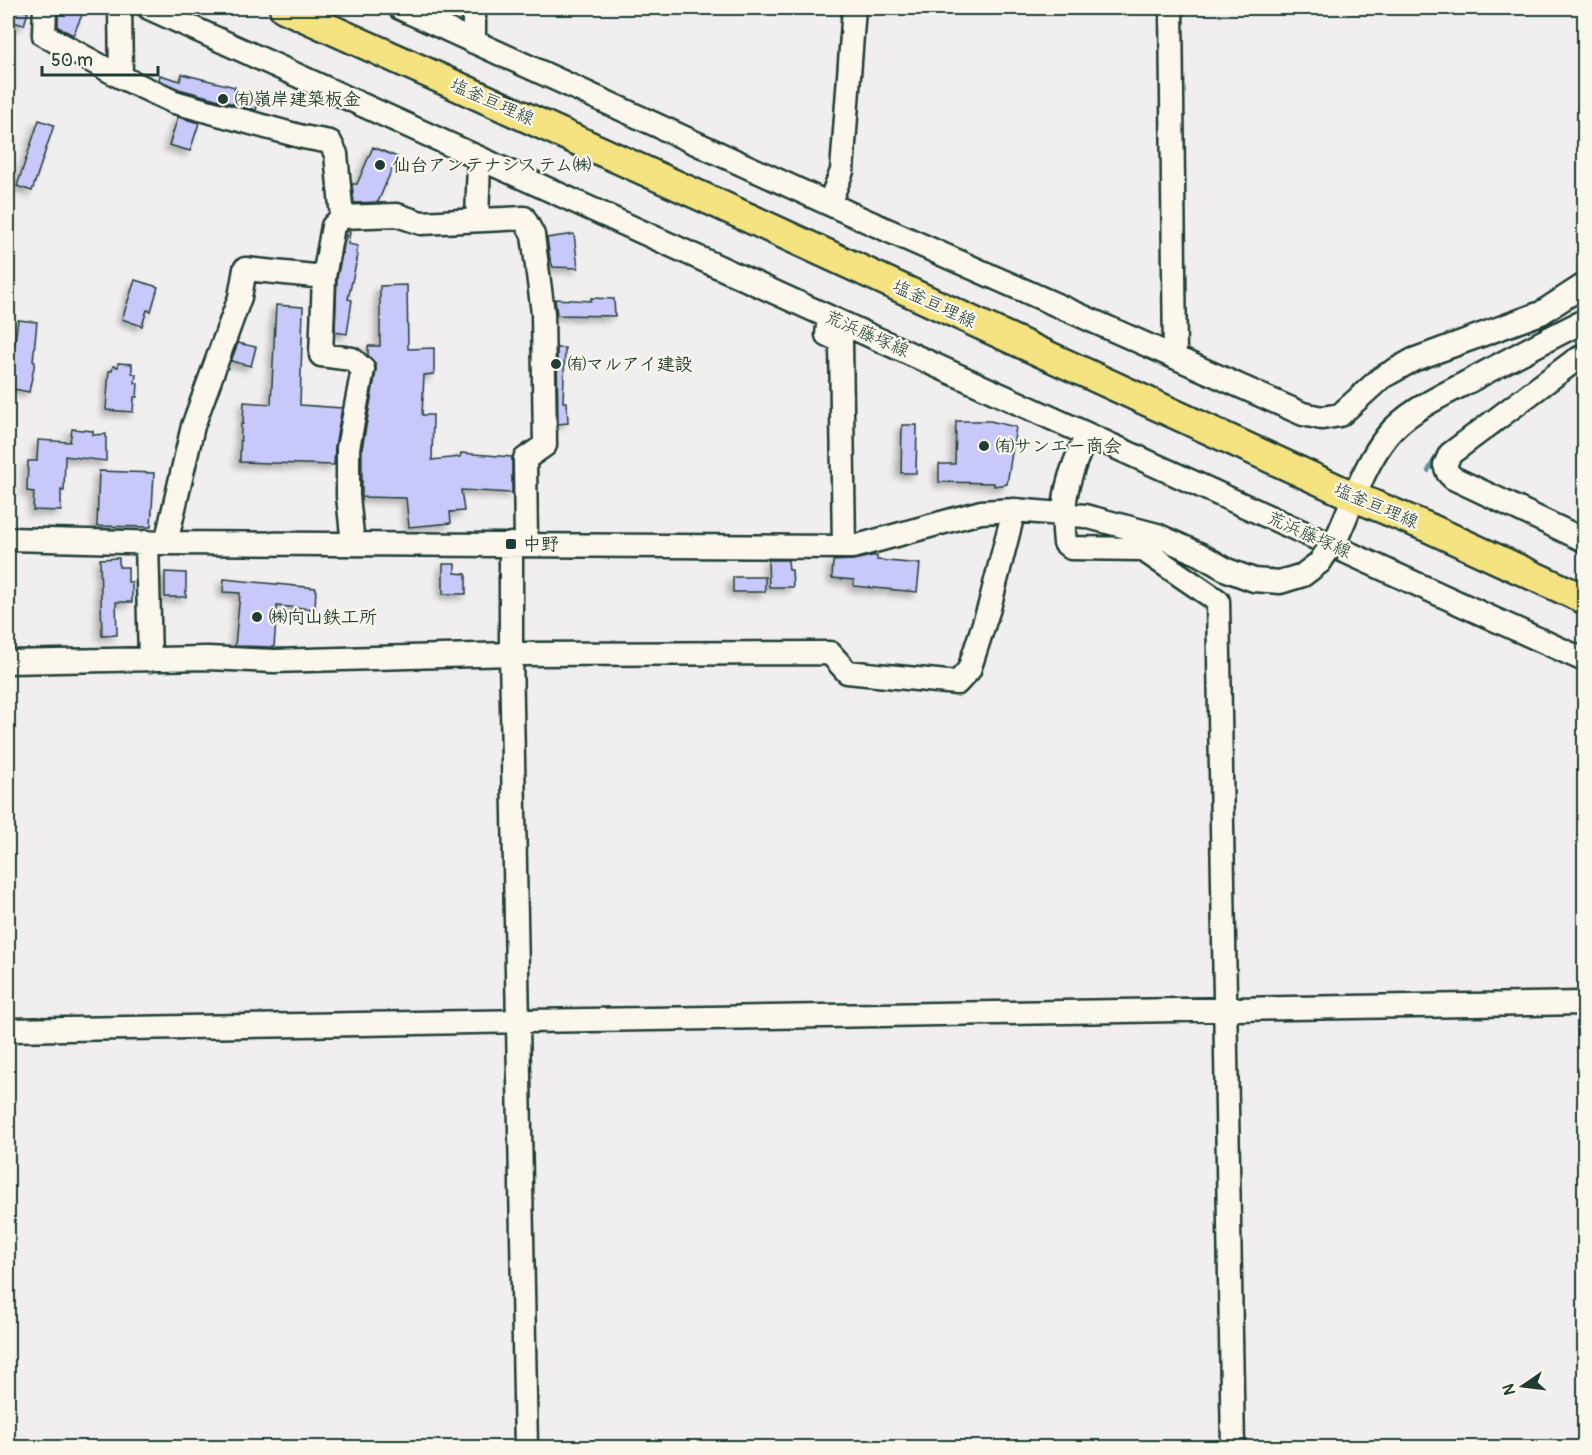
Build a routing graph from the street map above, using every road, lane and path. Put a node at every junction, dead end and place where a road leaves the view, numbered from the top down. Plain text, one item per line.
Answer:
1 (45, 8) edge
2 (120, 8) edge
3 (149, 8) edge
4 (284, 8) edge
5 (400, 8) edge
6 (474, 8) edge
7 (854, 8) edge
8 (1171, 8) edge
9 (474, 42) junction
10 (121, 77) junction
11 (479, 161) junction
12 (829, 204) junction
13 (342, 218) junction
14 (477, 220) junction
15 (324, 276) junction
16 (1584, 285) edge
17 (829, 317) junction
18 (1584, 321) edge
19 (1584, 356) edge
20 (1175, 357) junction
21 (1087, 435) junction
22 (1355, 497) junction
23 (1014, 510) junction
24 (1062, 513) junction
25 (8, 539) edge
26 (1584, 540) edge
27 (157, 542) junction
28 (353, 544) junction
29 (518, 544) junction
30 (844, 547) junction
31 (1584, 599) edge
32 (511, 654) junction
33 (150, 660) junction
34 (1584, 660) edge
35 (8, 662) edge
36 (1584, 1003) edge
37 (1223, 1010) junction
38 (520, 1022) junction
39 (8, 1030) edge
40 (526, 1448) edge
41 (1233, 1448) edge

1 - 10 street
2 - 10 street
3 - 11 street, 荒浜藤塚線
4 - 22 main road, 塩釜亘理線
5 - 9 street
6 - 9 street
7 - 12 street
8 - 20 street
9 - 12 street
10 - 13 street
11 - 14 street
11 - 17 street, 荒浜藤塚線
12 - 20 street
13 - 14 street
13 - 15 street
14 - 29 street
15 - 27 street
15 - 28 street
16 - 20 street
17 - 21 street, 荒浜藤塚線
17 - 30 street
18 - 22 street
19 - 26 street
21 - 24 street
21 - 34 street, 荒浜藤塚線
22 - 24 street, bridge
22 - 31 main road, 塩釜亘理線
23 - 24 street
23 - 30 street
23 - 32 street
24 - 37 street
25 - 27 street
27 - 28 street
27 - 33 street
28 - 29 street
29 - 30 street
29 - 32 street
32 - 33 street
32 - 38 street
33 - 35 street
36 - 37 street
37 - 38 street
37 - 41 street
38 - 39 street
38 - 40 street

